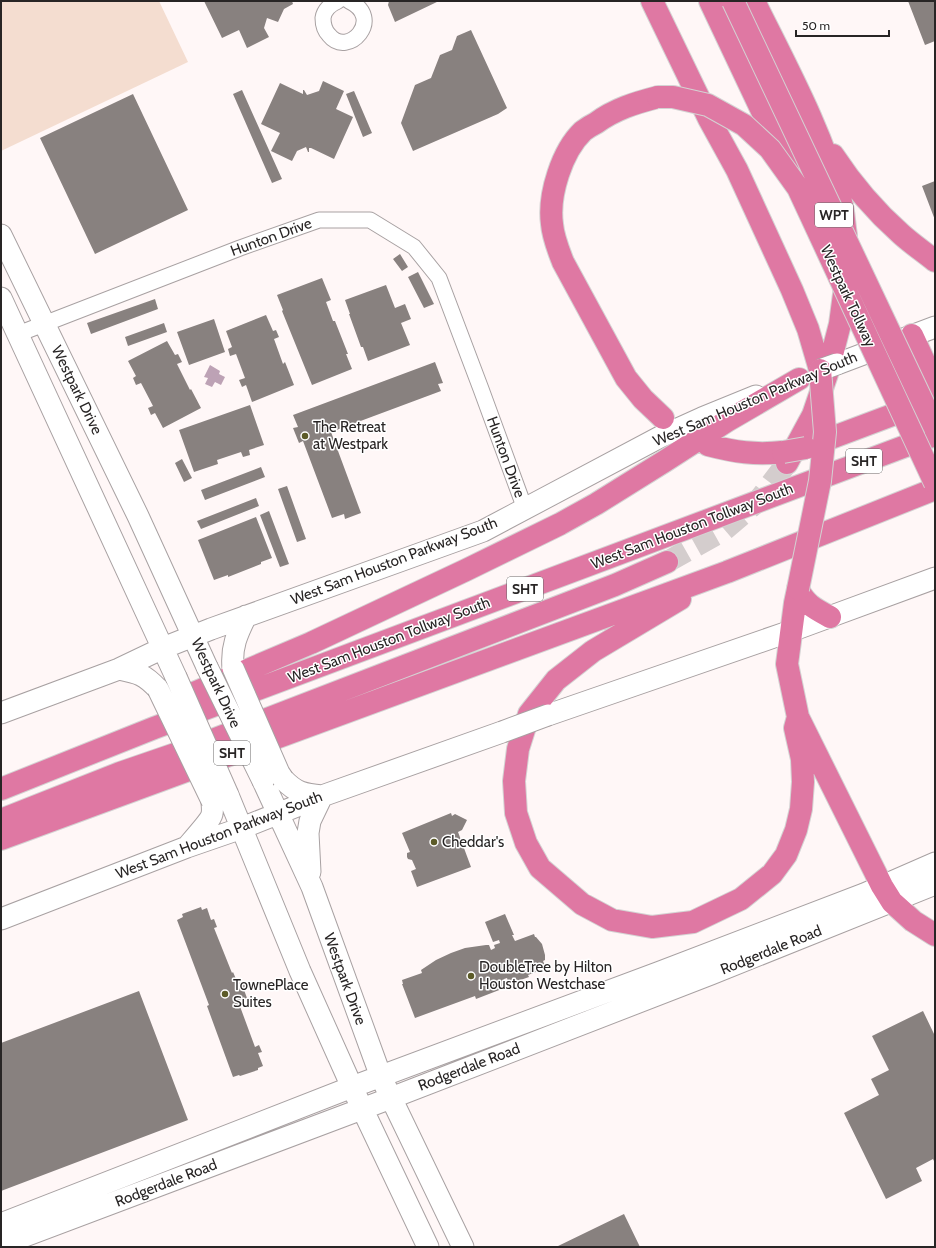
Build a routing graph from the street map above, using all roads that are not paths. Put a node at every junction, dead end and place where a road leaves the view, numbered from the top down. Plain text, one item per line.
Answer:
1 (349, 1) edge
2 (652, 1) edge
3 (710, 1) edge
4 (733, 1) edge
5 (754, 1) edge
6 (334, 2) edge
7 (814, 125) junction
8 (798, 188) junction
9 (1, 235) edge
10 (935, 261) edge
11 (1, 298) edge
12 (45, 324) junction
13 (935, 327) edge
14 (18, 334) junction
15 (916, 344) junction
16 (816, 369) junction
17 (935, 385) edge
18 (935, 399) edge
19 (663, 418) dead end
20 (935, 428) edge
21 (935, 435) edge
22 (708, 445) dead end
23 (785, 457) junction
24 (935, 483) edge
25 (935, 489) edge
26 (525, 509) junction
27 (667, 562) tunnel mouth
28 (727, 572) junction
29 (935, 578) edge
30 (798, 597) junction
31 (246, 616) junction
32 (830, 616) junction
33 (790, 631) junction
34 (194, 636) junction
35 (163, 648) junction
36 (119, 669) junction
37 (1, 714) edge
38 (798, 717) junction
39 (160, 726) junction
40 (273, 780) junction
41 (1, 789) edge
42 (322, 796) junction
43 (220, 798) junction
44 (278, 813) junction
45 (1, 820) edge
46 (242, 828) junction
47 (1, 839) edge
48 (187, 847) junction
49 (935, 864) edge
50 (935, 884) edge
51 (312, 887) junction
52 (887, 894) junction
53 (1, 919) edge
54 (935, 934) edge
55 (708, 965) junction
56 (381, 1077) junction
57 (352, 1087) junction
58 (391, 1098) junction
59 (362, 1108) junction
60 (137, 1172) junction
61 (144, 1192) junction
62 (1, 1224) edge
63 (1, 1245) edge
64 (428, 1247) edge
65 (463, 1247) edge

1 - 6 street
2 - 16 highway
3 - 8 highway, Westpark Tollway / WPT, bridge
4 - 20 highway, Westpark Tollway / WPT, bridge
5 - 7 highway
7 - 10 highway
7 - 23 highway
8 - 19 highway, bridge
8 - 24 highway, Westpark Tollway / WPT, bridge
9 - 12 main road, Westpark Drive
11 - 14 main road, Westpark Drive
12 - 14 street, Hunton Drive
12 - 26 street, Hunton Drive
12 - 34 main road, Westpark Drive
13 - 15 main road, West Sam Houston Parkway South
14 - 35 main road, Westpark Drive
15 - 16 main road, West Sam Houston Parkway South
15 - 17 highway
16 - 26 main road, West Sam Houston Parkway South
16 - 30 highway, bridge
16 - 39 highway
18 - 23 highway, bridge
21 - 39 highway, West Sam Houston Tollway South / SHT
22 - 23 highway
25 - 28 highway, SHT
26 - 31 main road, West Sam Houston Parkway South
27 - 45 highway
28 - 38 highway
28 - 47 highway, SHT
29 - 32 main road, West Sam Houston Parkway South
30 - 32 highway
30 - 33 highway
31 - 34 main road, West Sam Houston Parkway South
31 - 40 main road, bridge
32 - 33 main road, West Sam Houston Parkway South
33 - 38 highway
33 - 42 main road, West Sam Houston Parkway South, bridge
34 - 35 main road, West Sam Houston Parkway South
34 - 40 main road, Westpark Drive, bridge
35 - 36 main road, West Sam Houston Parkway South
35 - 43 main road, Westpark Drive, bridge
36 - 37 main road, West Sam Houston Parkway South
36 - 43 main road, bridge
38 - 52 highway
39 - 41 highway, West Sam Houston Tollway South / SHT
40 - 42 main road
40 - 44 main road, Westpark Drive
42 - 44 main road, West Sam Houston Parkway South
42 - 51 main road
43 - 46 main road, Westpark Drive
43 - 48 main road
44 - 46 main road, West Sam Houston Parkway South
44 - 51 main road, Westpark Drive
46 - 48 main road, West Sam Houston Parkway South
46 - 57 main road, Westpark Drive
48 - 53 main road, West Sam Houston Parkway South
49 - 52 main road, Rodgerdale Road
50 - 52 main road, Rodgerdale Road
51 - 56 main road, Westpark Drive
52 - 54 highway
52 - 55 main road, Rodgerdale Road
55 - 56 main road, Rodgerdale Road
55 - 58 main road, Rodgerdale Road
56 - 57 main road, Rodgerdale Road
56 - 58 main road, Westpark Drive
57 - 59 main road, Westpark Drive
57 - 60 main road, Rodgerdale Road
58 - 59 main road, Rodgerdale Road
58 - 65 main road, Westpark Drive
59 - 61 main road, Rodgerdale Road
59 - 64 main road, Westpark Drive
60 - 61 main road
60 - 62 main road, Rodgerdale Road
61 - 63 main road, Rodgerdale Road

